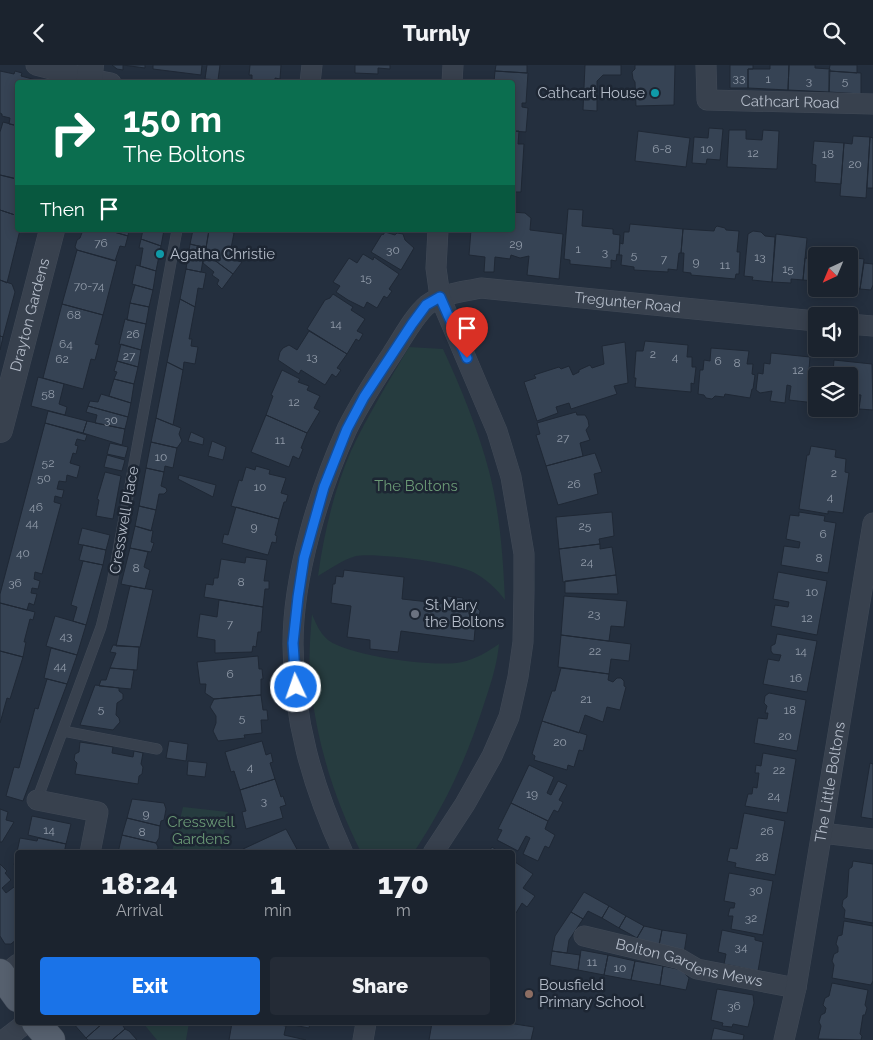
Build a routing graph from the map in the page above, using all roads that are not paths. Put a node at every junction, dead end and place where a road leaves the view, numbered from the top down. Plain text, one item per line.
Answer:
1 (36, 65) edge
2 (312, 65) edge
3 (453, 65) edge
4 (706, 65) edge
5 (96, 77) edge
6 (310, 80) edge
7 (452, 80) edge
8 (873, 104) edge
9 (51, 232) edge
10 (177, 232) edge
11 (438, 232) edge
12 (440, 297) junction
13 (808, 320) edge
14 (858, 325) edge
15 (873, 326) edge
16 (0, 430) edge
17 (873, 523) edge
18 (63, 731) junction
19 (157, 749) dead end
20 (38, 800) joint
21 (822, 833) junction
22 (873, 839) edge
23 (91, 850) edge
24 (342, 850) edge
25 (435, 850) edge
26 (584, 936) dead end
27 (796, 988) junction
28 (23, 1025) edge
29 (38, 1025) edge
30 (366, 1025) edge
31 (4, 1040) edge
32 (51, 1040) edge
33 (363, 1040) edge
34 (784, 1040) edge

1 - 5 street
2 - 6 street
3 - 7 street
4 - 8 street, Cathcart Road
9 - 16 street, Drayton Gardens
10 - 18 lane, Cresswell Place
11 - 12 street
12 - 13 street, Tregunter Road
12 - 24 street
12 - 25 street
14 - 15 street
17 - 21 street, The Little Boltons
18 - 19 lane
18 - 20 lane, Cresswell Place
20 - 23 street
21 - 22 street
21 - 27 street, The Little Boltons
26 - 27 street, Bolton Gardens Mews
27 - 34 street, The Little Boltons
28 - 31 street
29 - 32 main road
30 - 33 street

